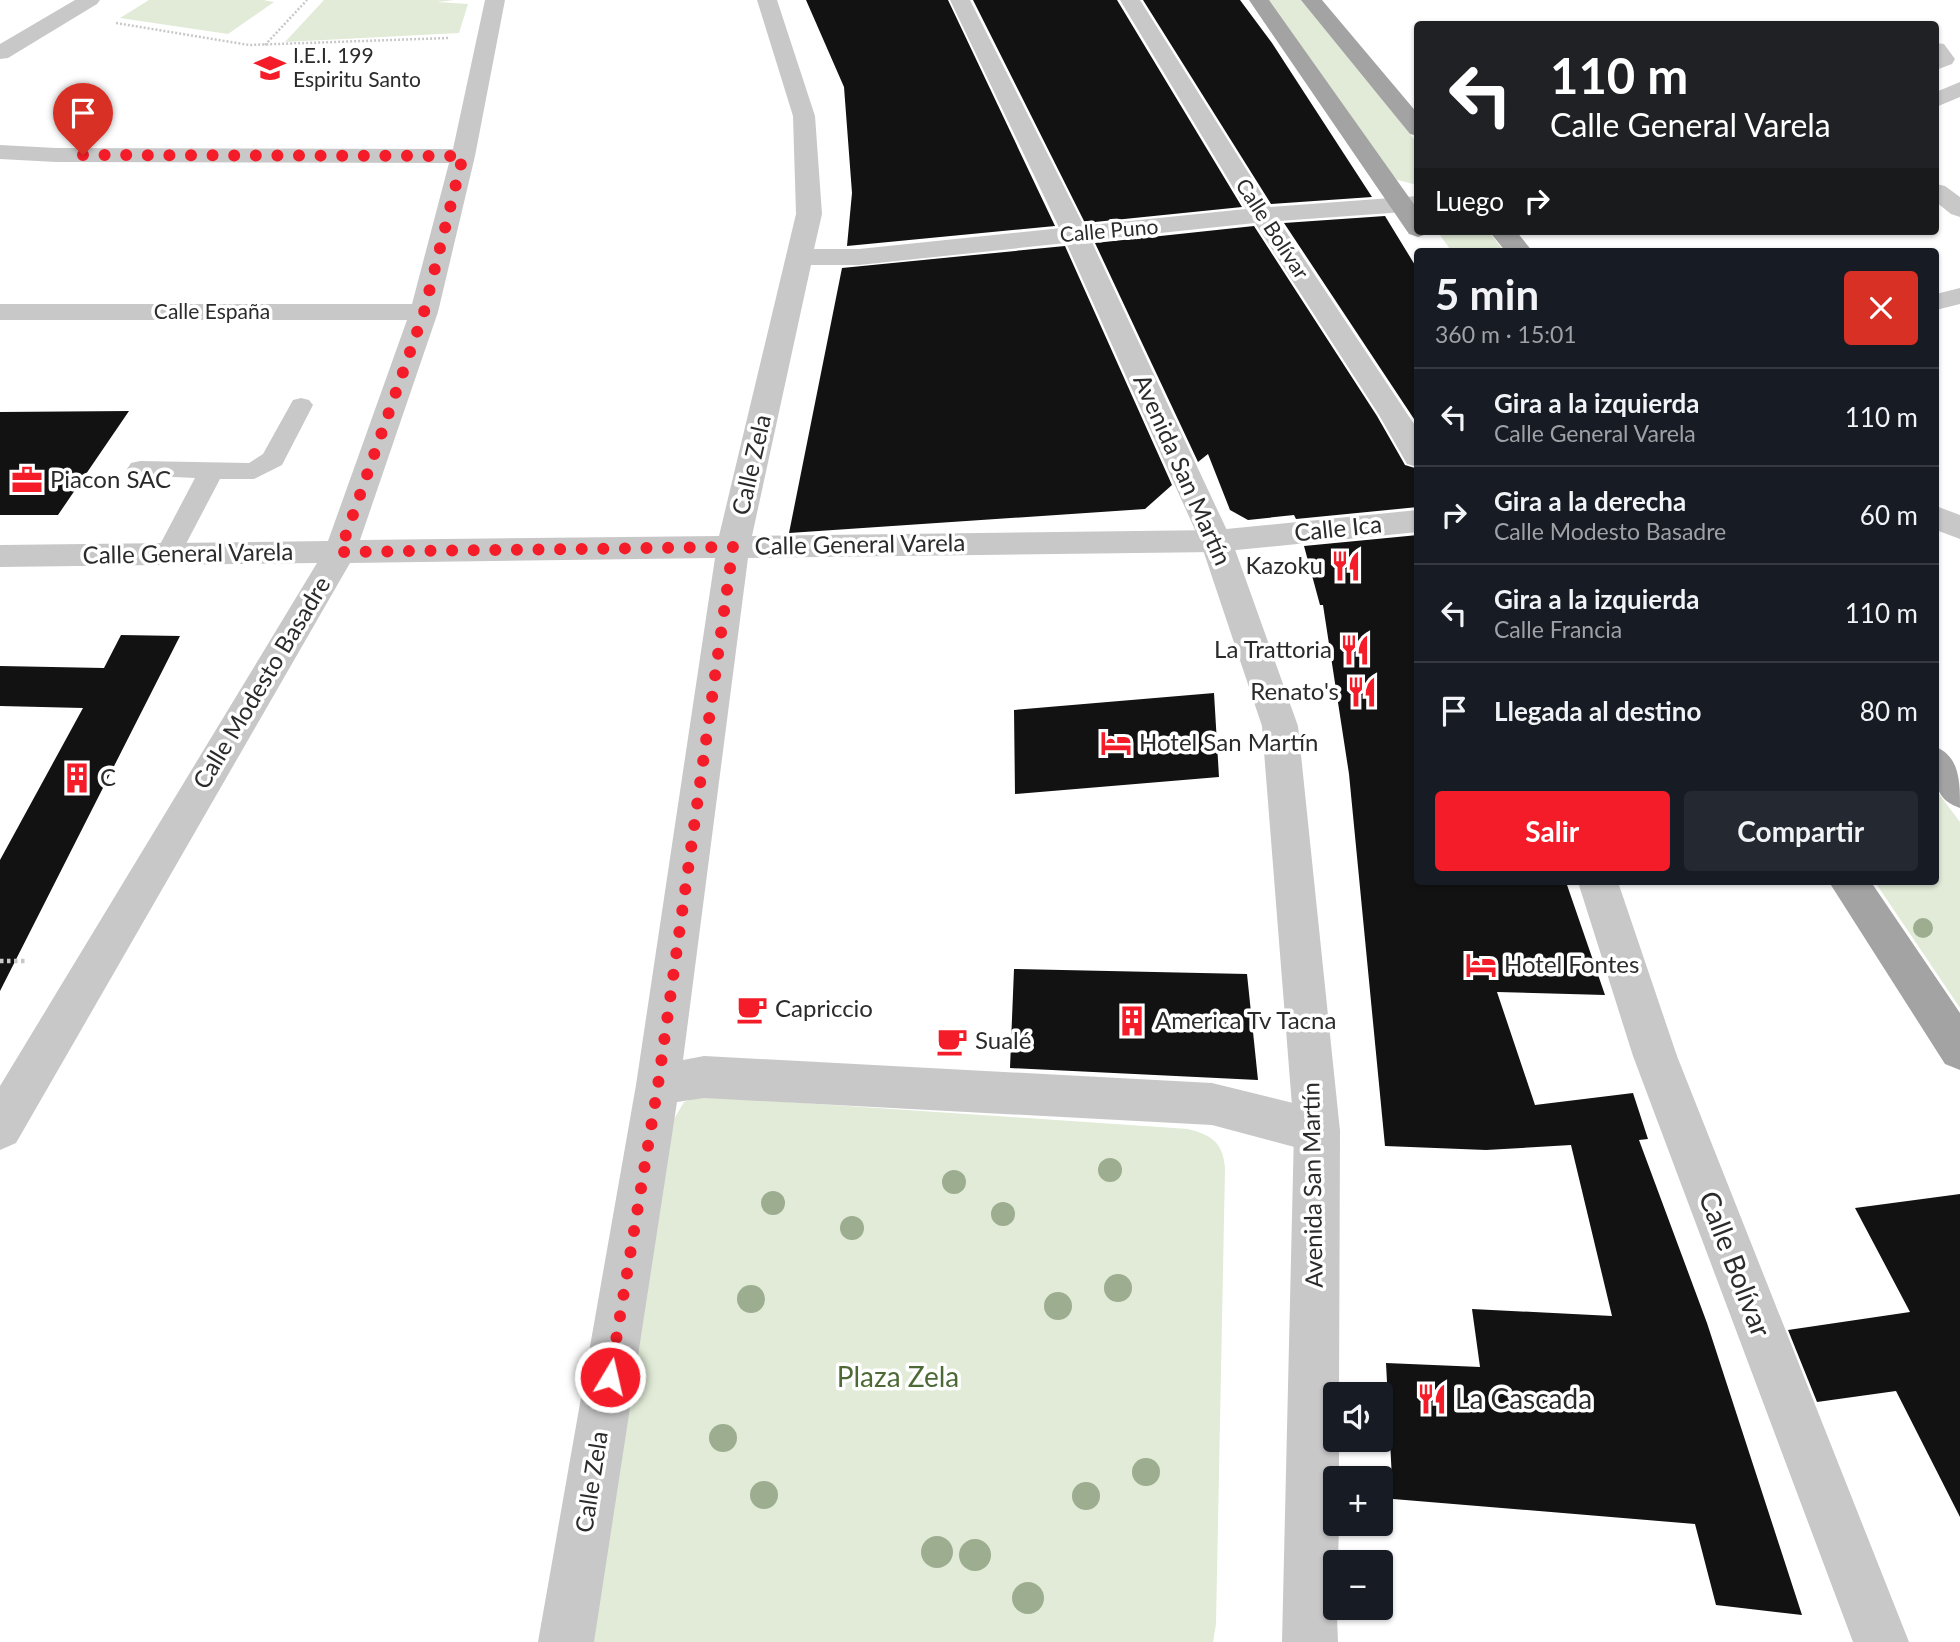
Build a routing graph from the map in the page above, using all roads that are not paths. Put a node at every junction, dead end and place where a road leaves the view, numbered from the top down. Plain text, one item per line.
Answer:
1 (90, 0) edge
2 (495, 0) edge
3 (767, 0) edge
4 (960, 0) edge
5 (1130, 0) edge
6 (1259, 0) edge
7 (1311, 0) edge
8 (0, 53) edge
9 (1960, 89) edge
10 (1939, 99) edge
11 (1414, 124) edge
12 (0, 152) edge
13 (463, 156) junction
14 (1939, 193) edge
15 (1410, 204) edge
16 (1960, 209) edge
17 (1262, 215) junction
18 (1076, 236) junction
19 (800, 257) junction
20 (1960, 296) edge
21 (1939, 301) edge
22 (0, 312) edge
23 (424, 312) junction
24 (301, 405) dead end
25 (1414, 450) edge
26 (141, 469) dead end
27 (211, 471) junction
28 (1939, 518) edge
29 (1414, 521) edge
30 (1960, 528) edge
31 (1216, 541) junction
32 (733, 547) junction
33 (340, 552) junction
34 (168, 554) junction
35 (0, 556) edge
36 (1939, 766) edge
37 (1960, 793) edge
38 (1599, 885) edge
39 (1851, 885) edge
40 (1960, 1050) edge
41 (658, 1085) junction
42 (0, 1128) edge
43 (1317, 1131) junction
44 (566, 1642) edge
45 (1310, 1642) edge
46 (1881, 1642) edge

1 - 8 street
2 - 13 street, Calle Modesto Basadre
3 - 19 street, Calle Zela
4 - 18 street, Avenida San Martín
5 - 17 street, Calle Bolívar
6 - 15 main road
7 - 11 main road
9 - 10 street
12 - 13 street
13 - 23 street, Calle Modesto Basadre
14 - 16 street
15 - 17 street, Calle Puno
17 - 18 street, Calle Puno
17 - 25 street, Calle Bolívar
18 - 19 street, Calle Puno
18 - 31 street, Avenida San Martín
19 - 32 street, Calle Zela
20 - 21 street
22 - 23 street, Calle España
23 - 33 street, Calle Modesto Basadre
24 - 27 lane
26 - 27 lane
27 - 34 lane
28 - 30 street
29 - 31 street, Calle Ica
31 - 32 street, Calle General Varela
31 - 43 street, Avenida San Martín
32 - 33 street, Calle General Varela
32 - 41 street, Calle Zela
33 - 34 street, Calle General Varela
33 - 42 street, Calle Modesto Basadre
34 - 35 street, Calle General Varela
36 - 37 main road
38 - 46 street, Calle Bolívar
39 - 40 main road
41 - 43 street
41 - 44 street, Calle Zela
43 - 45 street, Avenida San Martín

